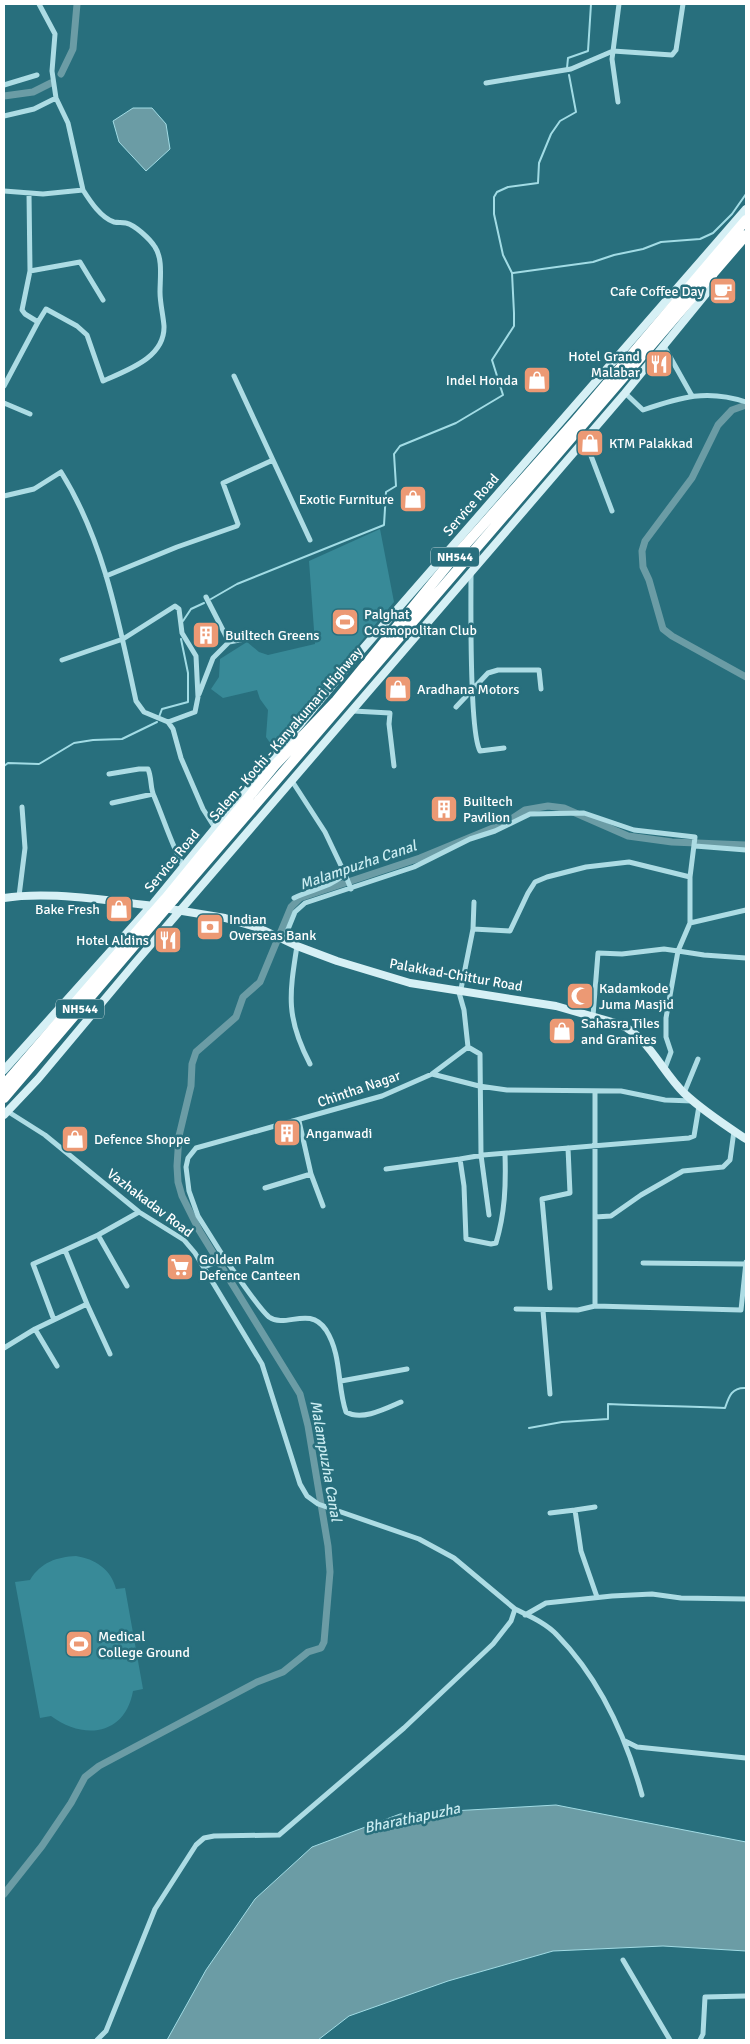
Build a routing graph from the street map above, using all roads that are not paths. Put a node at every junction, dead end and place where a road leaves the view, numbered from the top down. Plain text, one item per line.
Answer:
1 (38, 4) edge
2 (618, 4) edge
3 (683, 4) edge
4 (613, 51) junction
5 (37, 75) dead end
6 (486, 82) dead end
7 (4, 85) edge
8 (56, 98) junction
9 (618, 102) dead end
10 (4, 116) edge
11 (83, 190) junction
12 (4, 191) edge
13 (29, 193) junction
14 (746, 209) edge
15 (746, 220) edge
16 (746, 235) edge
17 (30, 270) junction
18 (713, 273) junction
19 (103, 300) dead end
20 (38, 322) junction
21 (664, 346) junction
22 (234, 376) dead end
23 (4, 386) edge
24 (625, 393) junction
25 (692, 396) junction
26 (746, 402) edge
27 (4, 403) edge
28 (30, 414) dead end
29 (585, 440) junction
30 (273, 460) junction
31 (4, 496) edge
32 (612, 511) dead end
33 (310, 540) dead end
34 (471, 573) junction
35 (106, 576) junction
36 (206, 597) dead end
37 (250, 638) dead end
38 (123, 639) junction
39 (229, 642) junction
40 (62, 660) dead end
41 (474, 687) junction
42 (541, 689) dead end
43 (198, 697) junction
44 (456, 707) dead end
45 (353, 711) junction
46 (165, 722) junction
47 (504, 748) dead end
48 (394, 766) dead end
49 (109, 774) dead end
50 (292, 781) junction
51 (153, 794) junction
52 (112, 803) dead end
53 (22, 807) dead end
54 (214, 828) junction
55 (695, 846) junction
56 (746, 850) edge
57 (183, 866) junction
58 (345, 874) junction
59 (690, 877) junction
60 (350, 889) junction
61 (19, 896) junction
62 (4, 898) edge
63 (171, 898) junction
64 (294, 898) dead end
65 (474, 902) dead end
66 (181, 910) junction
67 (746, 910) edge
68 (153, 914) junction
69 (690, 922) junction
70 (472, 929) junction
71 (283, 939) junction
72 (298, 946) junction
73 (678, 950) junction
74 (746, 958) edge
75 (460, 989) junction
76 (593, 1016) junction
77 (468, 1047) junction
78 (698, 1059) dead end
79 (310, 1064) dead end
80 (665, 1068) junction
81 (4, 1070) edge
82 (432, 1074) junction
83 (4, 1085) edge
84 (479, 1086) junction
85 (595, 1090) junction
86 (684, 1093) junction
87 (4, 1098) edge
88 (697, 1103) junction
89 (6, 1113) edge
90 (299, 1121) junction
91 (734, 1131) junction
92 (746, 1140) edge
93 (595, 1146) junction
94 (568, 1148) junction
95 (506, 1154) junction
96 (481, 1155) junction
97 (460, 1159) junction
98 (386, 1169) dead end
99 (311, 1174) junction
100 (265, 1188) dead end
101 (323, 1206) dead end
102 (139, 1212) junction
103 (489, 1215) dead end
104 (595, 1217) junction
105 (98, 1235) junction
106 (65, 1250) junction
107 (225, 1259) junction
108 (643, 1263) dead end
109 (746, 1263) edge
110 (204, 1268) junction
111 (126, 1286) dead end
112 (550, 1288) dead end
113 (87, 1304) junction
114 (595, 1306) junction
115 (516, 1309) dead end
116 (543, 1311) junction
117 (54, 1320) junction
118 (36, 1328) junction
119 (4, 1348) edge
120 (110, 1354) dead end
121 (57, 1366) dead end
122 (407, 1369) dead end
123 (341, 1381) junction
124 (550, 1394) dead end
125 (401, 1402) dead end
126 (595, 1507) dead end
127 (575, 1510) junction
128 (550, 1513) dead end
129 (597, 1597) junction
130 (746, 1599) edge
131 (515, 1610) junction
132 (525, 1614) junction
133 (625, 1740) junction
134 (746, 1758) edge
135 (642, 1795) dead end
136 (623, 1960) dead end
137 (746, 1996) edge
138 (97, 2040) edge
139 (670, 2040) edge
140 (700, 2040) edge

1 - 8 street
2 - 4 street
3 - 4 street
4 - 6 street
4 - 9 street
5 - 7 street
8 - 10 street
8 - 11 street
11 - 13 street
11 - 20 street
12 - 13 street
13 - 17 street
14 - 54 street, Service Road
15 - 63 highway, Salem - Kochi - Kanyakumari Highway / NH544
16 - 18 highway, Salem - Kochi - Kanyakumari Highway / NH544
17 - 19 street
17 - 20 street
18 - 21 street
18 - 63 highway, Salem - Kochi - Kanyakumari Highway / NH544
20 - 23 street
21 - 24 street
21 - 25 street
22 - 30 street
24 - 25 street
24 - 29 street
25 - 26 street
27 - 28 street
29 - 32 street
29 - 34 street
30 - 33 street
30 - 35 street
31 - 35 street
34 - 41 street
34 - 45 street
35 - 38 street
36 - 39 street
37 - 39 street
38 - 40 street
38 - 43 street
38 - 46 street
39 - 43 street
41 - 42 street
41 - 44 street
41 - 47 street
43 - 46 street
45 - 48 street
45 - 50 street
46 - 54 street
49 - 51 street
50 - 58 street
50 - 66 street
51 - 52 street
51 - 57 street
53 - 61 street
54 - 57 street, Service Road
55 - 56 street
55 - 59 street
55 - 60 street
57 - 68 street, Service Road
58 - 60 street
58 - 64 street
59 - 69 street
59 - 70 street
60 - 71 street
61 - 62 street, Palakkad-Chittur Road
61 - 68 street, Palakkad-Chittur Road
63 - 68 highway, Salem - Kochi - Kanyakumari Highway / NH544, bridge
65 - 70 street
66 - 68 street, Palakkad-Chittur Road
66 - 71 street, Palakkad-Chittur Road
66 - 89 street
67 - 69 street
68 - 81 street, Service Road
68 - 83 highway, Salem - Kochi - Kanyakumari Highway / NH544
68 - 87 highway, Salem - Kochi - Kanyakumari Highway / NH544
69 - 73 street
70 - 75 street
71 - 72 street, Palakkad-Chittur Road
72 - 75 street, Palakkad-Chittur Road
72 - 79 street
73 - 74 street
73 - 76 street
73 - 80 street
75 - 76 street, Palakkad-Chittur Road
75 - 77 street
76 - 80 street, Palakkad-Chittur Road
77 - 82 street, Chintha Nagar
77 - 84 street
78 - 86 street
80 - 86 street, Palakkad-Chittur Road
82 - 84 street
82 - 90 street, Chintha Nagar
84 - 85 street
84 - 96 street
85 - 88 street
85 - 93 street
86 - 88 street, Palakkad-Chittur Road
88 - 91 street, Palakkad-Chittur Road
88 - 93 street
89 - 102 street, Vazhakadav Road
90 - 99 street
90 - 107 street, Chintha Nagar
91 - 92 street, Palakkad-Chittur Road
91 - 104 street
93 - 94 street
93 - 104 street
94 - 95 street
94 - 112 street
95 - 96 street
95 - 97 street
96 - 97 street
96 - 103 street
97 - 98 street
99 - 100 street
99 - 101 street
102 - 105 street
102 - 110 street, Vazhakadav Road
104 - 114 street
105 - 106 street
105 - 111 street
106 - 113 street
106 - 117 street
107 - 110 street
107 - 123 street, Chintha Nagar
108 - 109 street
109 - 114 street
110 - 131 street, Vazhakadav Road
113 - 117 street
113 - 120 street
114 - 116 street
115 - 116 street
116 - 124 street
117 - 118 street
118 - 119 street
118 - 121 street
122 - 123 street
123 - 125 street, Chintha Nagar
126 - 127 street
127 - 128 street
127 - 129 street
129 - 130 street
129 - 132 street
131 - 132 street
131 - 138 street
132 - 133 street
133 - 134 street
133 - 135 street
136 - 139 street
137 - 140 street

